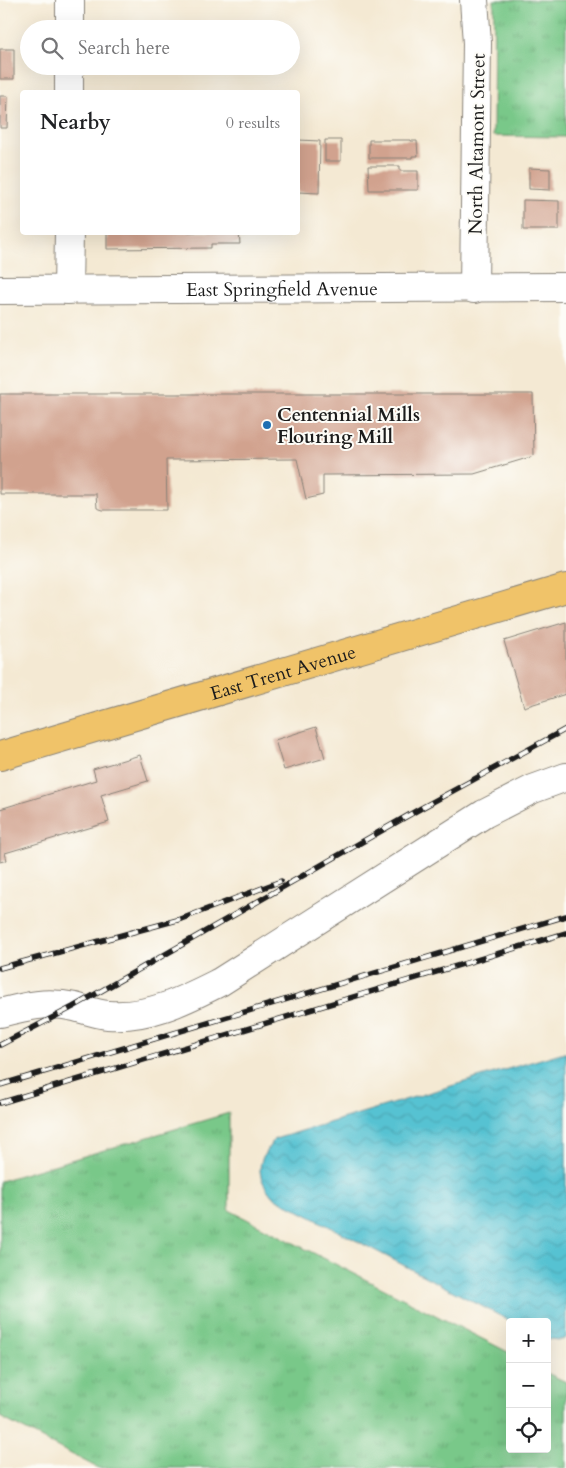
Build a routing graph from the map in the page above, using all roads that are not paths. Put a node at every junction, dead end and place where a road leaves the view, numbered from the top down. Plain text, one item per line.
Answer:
1 (70, 0) edge
2 (474, 0) edge
3 (70, 20) edge
4 (70, 75) edge
5 (69, 90) edge
6 (69, 235) edge
7 (566, 287) edge
8 (474, 289) junction
9 (0, 290) edge
10 (68, 290) junction
11 (566, 588) edge
12 (0, 756) edge
13 (566, 777) edge
14 (0, 1013) edge

1 - 3 street
2 - 8 street, North Altamont Street
4 - 5 street
6 - 10 street
7 - 8 street, East Springfield Avenue
8 - 10 street, East Springfield Avenue
9 - 10 street, East Springfield Avenue
11 - 12 main road, East Trent Avenue
13 - 14 street

